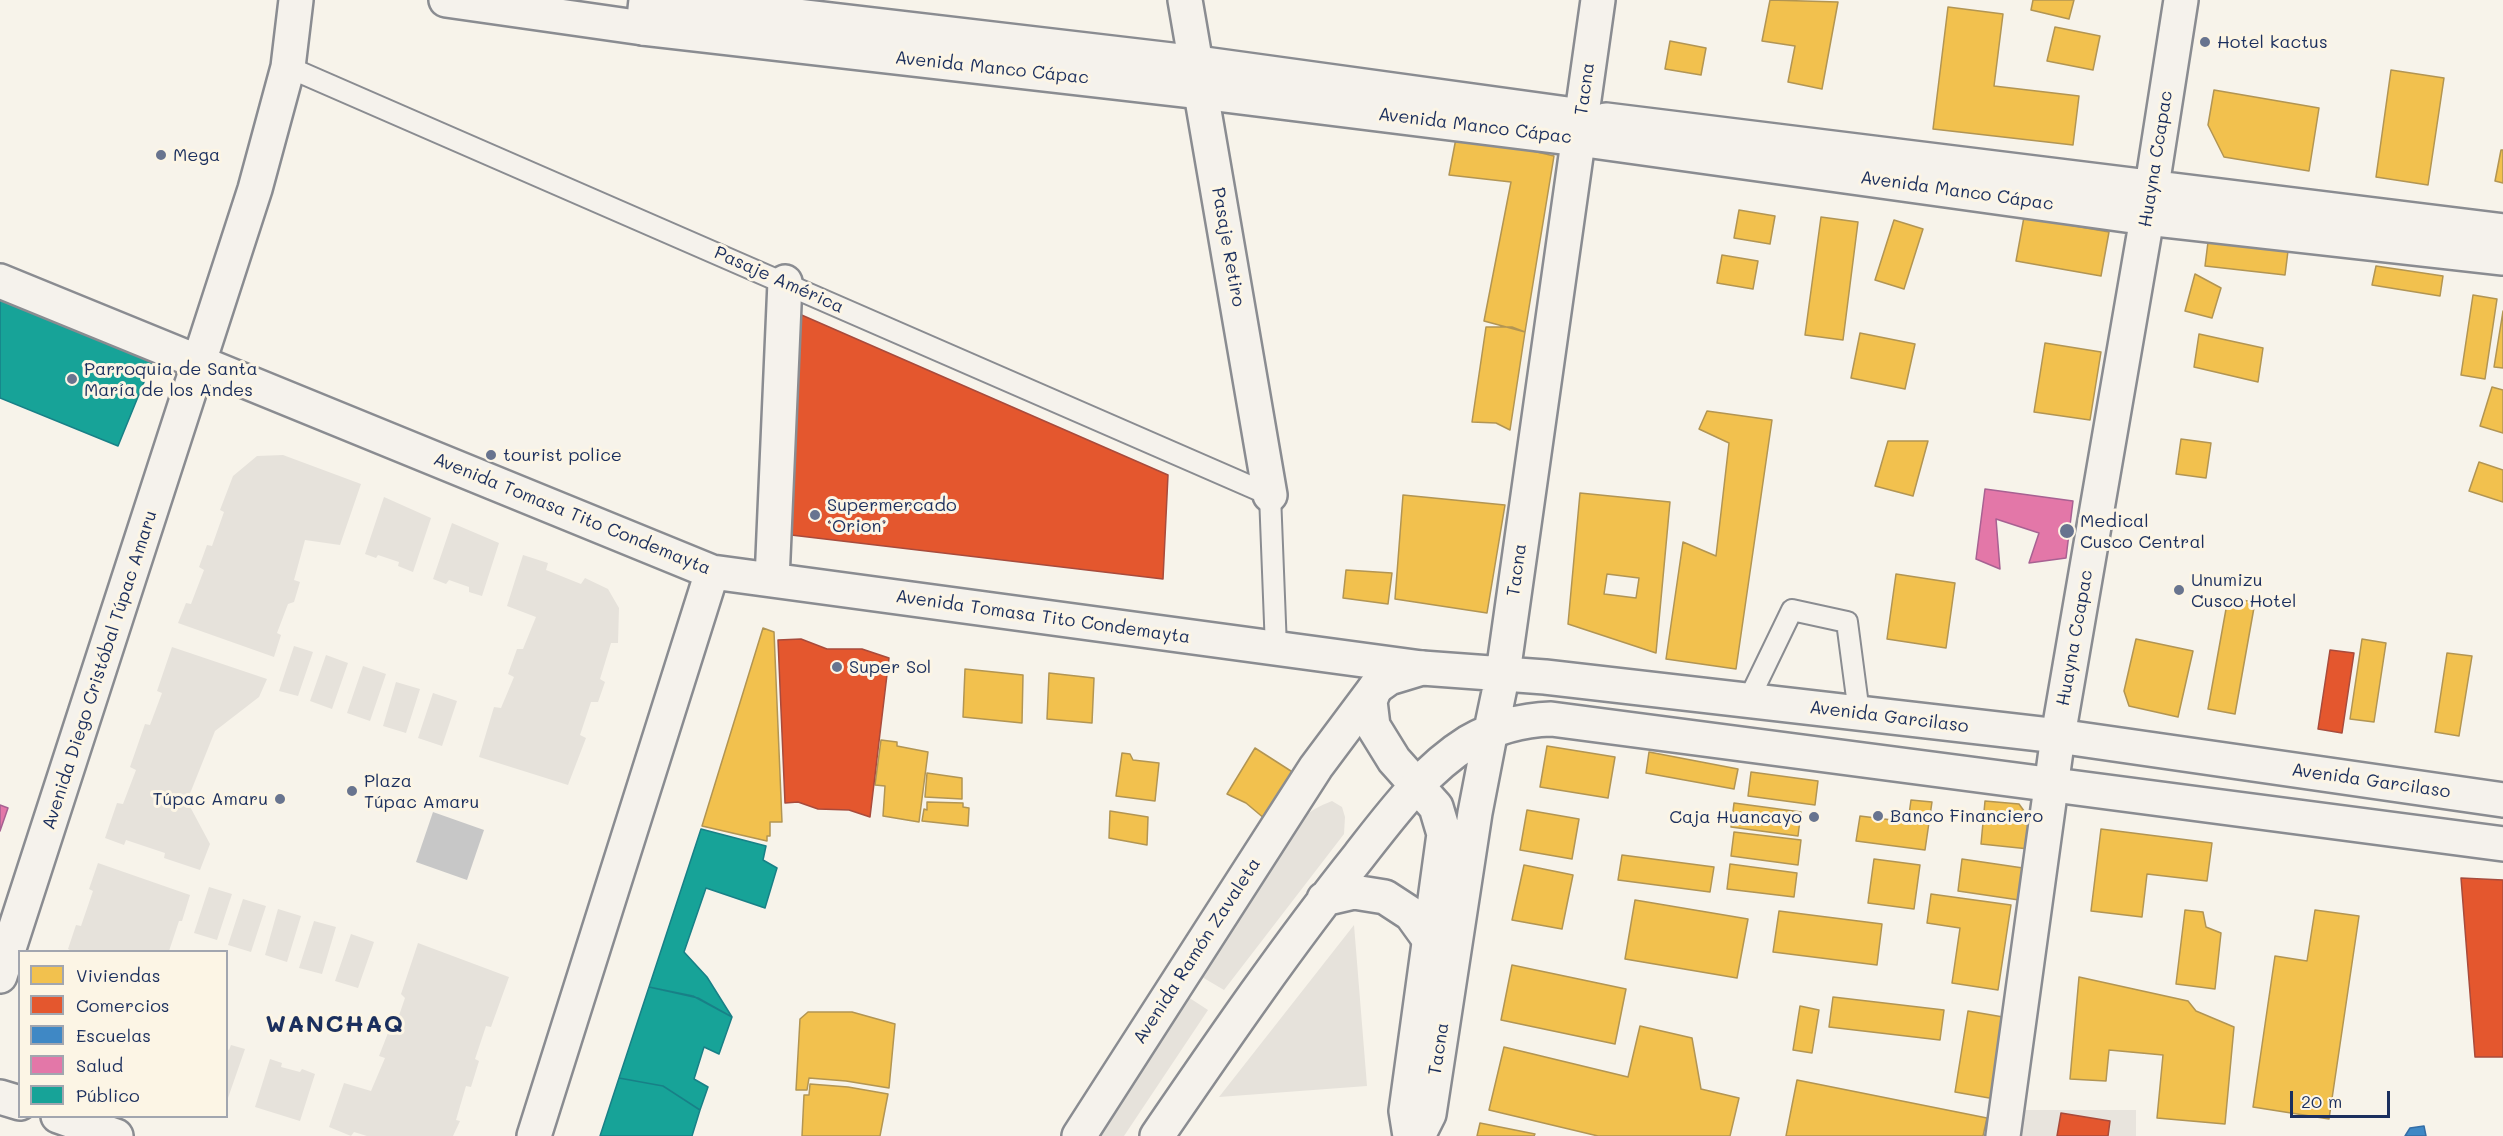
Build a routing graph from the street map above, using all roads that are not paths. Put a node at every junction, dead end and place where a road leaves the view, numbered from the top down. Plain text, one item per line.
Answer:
1 (296, 0) edge
2 (446, 0) edge
3 (661, 0) edge
4 (1185, 0) edge
5 (1598, 0) edge
6 (2181, 0) edge
7 (644, 14) edge
8 (288, 67) junction
9 (1200, 77) junction
10 (1580, 128) junction
11 (2149, 203) junction
12 (2503, 231) edge
13 (2503, 258) edge
14 (0, 282) edge
15 (785, 282) junction
16 (200, 363) junction
17 (1270, 495) junction
18 (712, 572) junction
19 (772, 580) junction
20 (1276, 648) junction
21 (1422, 668) junction
22 (1503, 673) junction
23 (1375, 688) junction
24 (1748, 701) junction
25 (1859, 713) junction
26 (2058, 736) junction
27 (1479, 737) junction
28 (1316, 767) joint
29 (2051, 784) junction
30 (1417, 785) junction
31 (2503, 800) edge
32 (2503, 844) edge
33 (1324, 899) junction
34 (1429, 939) junction
35 (0, 976) edge
36 (0, 1097) edge
37 (18, 1102) edge
38 (64, 1118) edge
39 (116, 1136) edge
40 (534, 1136) edge
41 (1079, 1136) edge
42 (1157, 1136) edge
43 (1410, 1136) edge
44 (1419, 1136) edge
45 (2003, 1136) edge

1 - 8 street, Avenida Diego Cristóbal Túpac Amaru
2 - 7 street, Avenida Manco Cápac
3 - 9 street, Avenida Manco Cápac
4 - 9 street, Pasaje Retiro
5 - 10 street, Tacna
6 - 11 street, Huayna Ccapac
7 - 9 street, Avenida Manco Cápac
8 - 15 lane, Pasaje América
8 - 16 street, Avenida Diego Cristóbal Túpac Amaru
9 - 10 street, Avenida Manco Cápac
9 - 17 street, Pasaje Retiro
10 - 11 street, Avenida Manco Cápac
10 - 22 street, Tacna
11 - 12 street, Avenida Manco Cápac
11 - 13 street, Avenida Manco Cápac
11 - 26 street, Huayna Ccapac
14 - 16 street, Avenida Tomasa Tito Condemayta
15 - 17 lane, Pasaje América
15 - 19 street
16 - 18 street, Avenida Tomasa Tito Condemayta
16 - 35 street, Avenida Diego Cristóbal Túpac Amaru
17 - 20 lane
18 - 19 street, Avenida Tomasa Tito Condemayta
18 - 40 street
19 - 20 street, Avenida Tomasa Tito Condemayta
20 - 21 street, Avenida Tomasa Tito Condemayta
21 - 22 street, Avenida Garcilaso
21 - 23 street, Avenida Garcilaso
22 - 24 street, Avenida Garcilaso
22 - 27 street, Tacna
23 - 28 street, Avenida Garcilaso
23 - 30 street, Tacna
24 - 25 street, Avenida Garcilaso
24 - 25 lane
25 - 26 street, Avenida Garcilaso
26 - 29 street, Huayna Ccapac
26 - 31 street, Avenida Garcilaso
27 - 29 street
27 - 30 street
27 - 44 street, Tacna
28 - 41 street, Avenida Ramón Zavaleta
29 - 32 street
29 - 45 street, Huayna Ccapac
30 - 33 street
30 - 34 street, Tacna
33 - 34 street
33 - 42 street
34 - 43 street, Tacna
36 - 37 street
38 - 39 street

